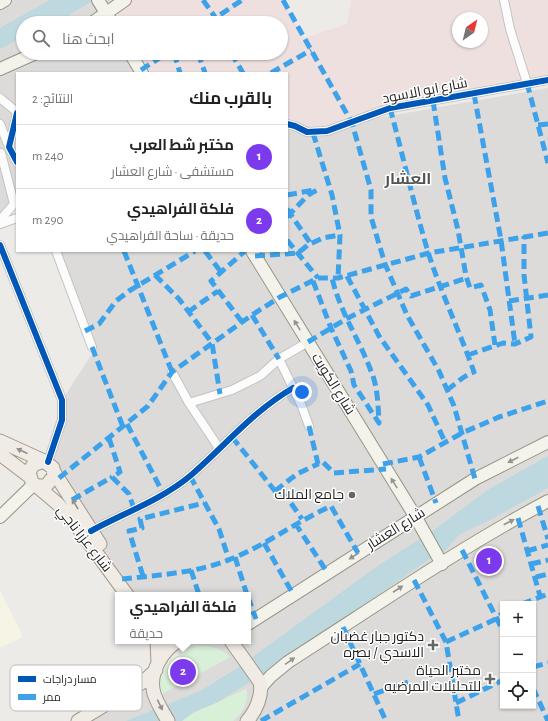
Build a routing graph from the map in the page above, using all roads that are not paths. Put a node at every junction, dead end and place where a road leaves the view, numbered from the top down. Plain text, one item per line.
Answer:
1 (4, 0) edge
2 (125, 0) edge
3 (504, 0) edge
4 (0, 2) edge
5 (105, 11) edge
6 (20, 60) edge
7 (134, 60) edge
8 (0, 69) edge
9 (141, 72) edge
10 (548, 80) edge
11 (527, 83) junction
12 (0, 98) edge
13 (16, 112) edge
14 (16, 117) edge
15 (0, 124) edge
16 (288, 124) edge
17 (9, 147) junction
18 (1, 153) edge
19 (16, 160) edge
20 (16, 218) edge
21 (0, 220) edge
22 (0, 224) edge
23 (0, 245) edge
24 (56, 252) edge
25 (253, 252) edge
26 (308, 342) junction
27 (92, 347) dead end
28 (279, 359) junction
29 (172, 372) dead end
30 (292, 388) junction
31 (189, 403) junction
32 (309, 426) dead end
33 (0, 441) edge
34 (548, 442) edge
35 (219, 448) junction
36 (0, 454) edge
37 (49, 465) junction
38 (34, 482) junction
39 (548, 501) edge
40 (415, 516) junction
41 (0, 517) edge
42 (91, 531) junction
43 (439, 560) junction
44 (125, 592) edge
45 (133, 592) edge
46 (251, 622) edge
47 (157, 644) edge
48 (174, 644) edge
49 (234, 644) edge
50 (157, 666) junction
51 (142, 683) edge
52 (260, 689) junction
53 (95, 711) edge
54 (78, 721) edge
55 (168, 721) edge
56 (247, 721) edge
57 (260, 721) edge

1 - 4 main road
2 - 5 main road
3 - 11 street
6 - 8 main road
7 - 9 main road
10 - 11 street, شارع ابو الاسود
11 - 16 street, شارع ابو الاسود
12 - 13 street
14 - 17 street
15 - 17 street
17 - 18 street
17 - 19 street
18 - 21 street
20 - 22 street
23 - 37 street
24 - 27 street
26 -> 25 main road, شارع الكويت
26 - 28 street
40 -> 26 main road, شارع الكويت
28 - 30 street
28 - 31 street
29 - 31 street
30 - 32 street
30 - 35 street
31 - 35 street
37 -> 33 main road
34 -> 40 main road, شارع العشار
35 - 42 street
36 - 38 main road, شارع عزرا ناجي
37 - 38 main road
37 - 38 main road
42 -> 37 main road, شارع عزرا ناجي
38 - 41 main road
38 - 44 main road, شارع عزرا ناجي
43 -> 39 main road
40 - 43 main road, شارع الكويت
40 -> 46 main road, شارع العشار
42 - 45 main road, شارع عزرا ناجي
52 -> 43 main road
47 - 50 main road
48 - 50 main road
49 - 52 main road
50 - 51 main road
50 -> 55 main road
52 - 56 main road
52 - 57 main road
53 - 54 main road

